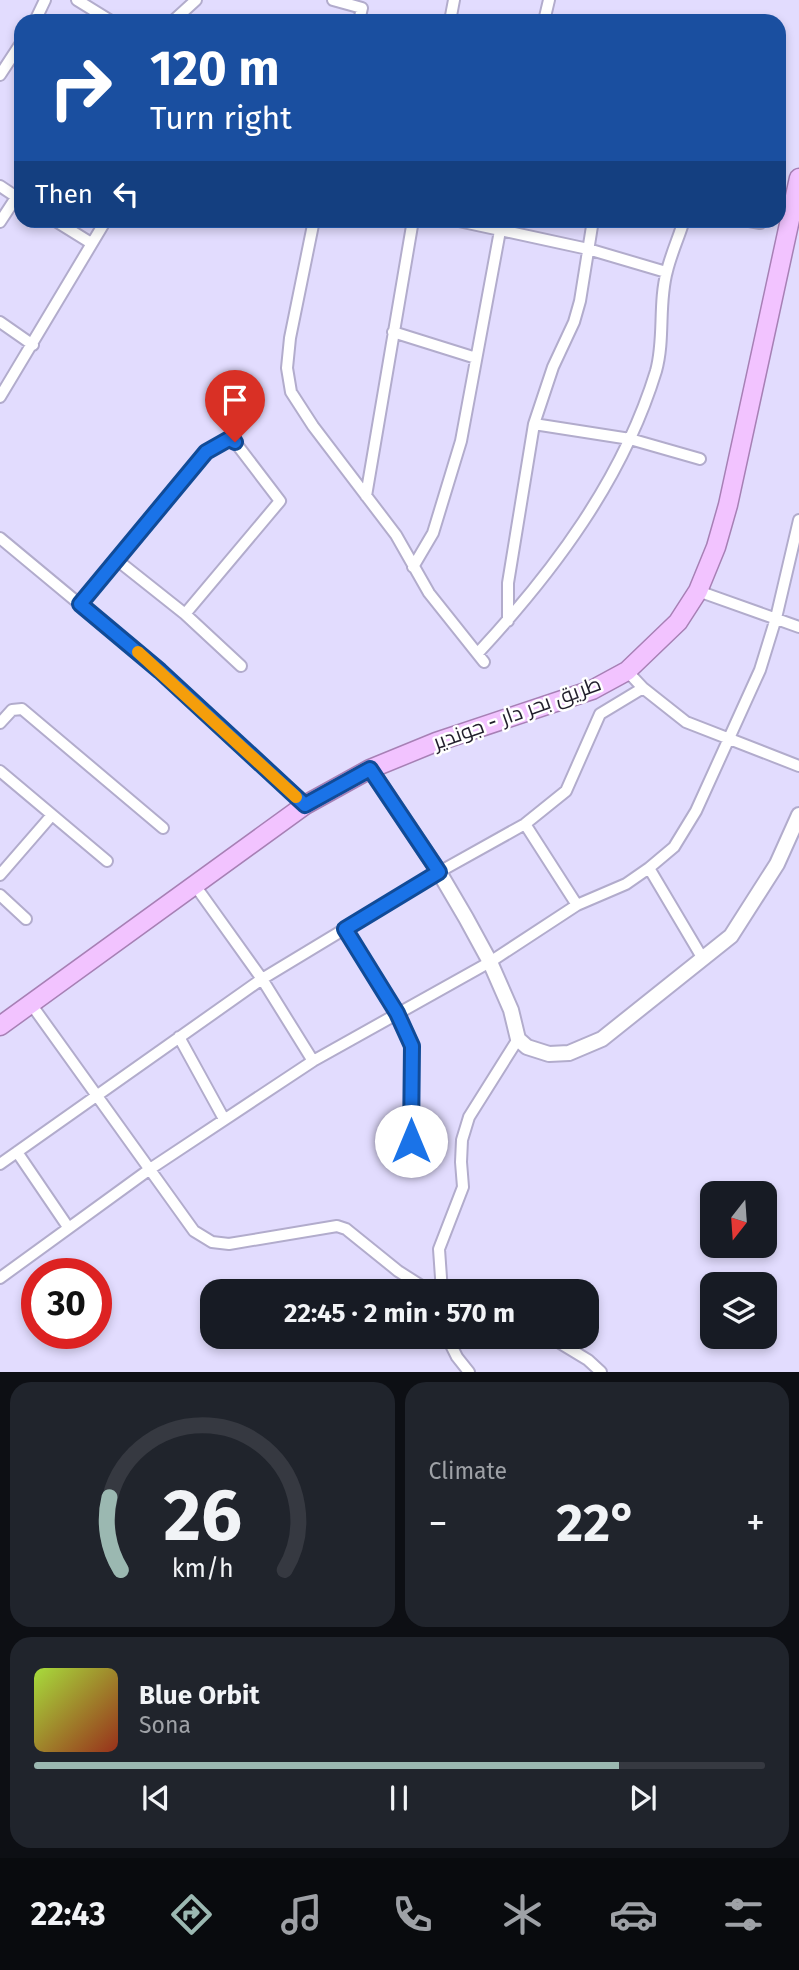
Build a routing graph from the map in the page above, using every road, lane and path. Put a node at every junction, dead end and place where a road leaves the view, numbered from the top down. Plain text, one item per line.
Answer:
1 (77, 0) edge
2 (196, 0) edge
3 (333, 0) edge
4 (100, 14) edge
5 (181, 14) edge
6 (361, 14) edge
7 (14, 54) edge
8 (0, 75) edge
9 (793, 196) edge
10 (14, 203) edge
11 (0, 222) edge
12 (67, 228) edge
13 (101, 228) edge
14 (312, 228) edge
15 (412, 228) edge
16 (500, 228) edge
17 (512, 228) edge
18 (592, 228) edge
19 (681, 228) edge
20 (91, 243) junction
21 (588, 249) junction
22 (666, 272) junction
23 (0, 322) edge
24 (393, 332) junction
25 (33, 345) junction
26 (476, 358) junction
27 (0, 397) edge
28 (534, 424) junction
29 (630, 439) junction
30 (700, 458) dead end
31 (366, 496) junction
32 (799, 520) edge
33 (0, 538) edge
34 (117, 560) junction
35 (413, 567) junction
36 (698, 590) junction
37 (80, 604) junction
38 (185, 614) junction
39 (776, 618) junction
40 (508, 621) junction
41 (799, 628) edge
42 (241, 666) dead end
43 (627, 671) junction
44 (643, 688) junction
45 (0, 723) edge
46 (727, 739) junction
47 (799, 766) edge
48 (370, 769) junction
49 (0, 771) edge
50 (305, 805) junction
51 (52, 815) junction
52 (799, 815) edge
53 (525, 824) junction
54 (163, 828) dead end
55 (107, 861) dead end
56 (649, 868) junction
57 (439, 872) junction
58 (0, 875) edge
59 (194, 884) junction
60 (0, 895) edge
61 (577, 905) junction
62 (26, 919) dead end
63 (345, 929) junction
64 (702, 960) junction
65 (490, 962) junction
66 (262, 979) junction
67 (31, 1004) junction
68 (397, 1013) junction
69 (0, 1026) edge
70 (179, 1037) junction
71 (518, 1039) junction
72 (313, 1061) junction
73 (97, 1095) junction
74 (224, 1119) junction
75 (411, 1141) dead end
76 (17, 1152) junction
77 (0, 1164) edge
78 (150, 1169) junction
79 (68, 1227) junction
80 (0, 1279) edge
81 (412, 1279) edge
82 (441, 1279) edge
83 (453, 1349) edge
84 (570, 1349) edge
85 (470, 1371) edge
86 (601, 1371) edge

1 - 4 street
2 - 5 street
3 - 6 street
7 - 8 street
9 - 36 highway, طريق بحر دار - جوندير
10 - 11 street
12 - 20 street
13 - 20 street
14 - 31 street
15 - 24 street
16 - 26 street
17 - 21 street
18 - 21 street
19 - 22 street
20 - 25 street
21 - 22 street
21 - 28 street
22 - 29 street
23 - 25 street
24 - 26 street
24 - 31 street
25 - 27 street
26 - 35 street
28 - 29 street
28 - 40 street
29 - 30 street
29 - 40 street
31 - 35 street
32 - 39 street
33 - 37 street
34 - 37 street
34 - 38 street
34 - 38 street
35 - 40 street
36 - 39 street
36 - 43 highway, طريق بحر دار - جوندير
37 - 50 street
38 - 42 street
39 - 41 street
39 - 46 street
43 - 44 street
43 - 48 highway, طريق بحر دار - جوندير
44 - 46 street
44 - 53 street
45 - 54 street
46 - 47 street
46 - 56 street
48 - 50 highway, طريق بحر دار - جوندير
48 - 57 street
49 - 51 street
50 - 59 highway, طريق بحر دار - جوندير
51 - 55 street
51 - 58 street
52 - 64 street
53 - 57 street
53 - 61 street
56 - 61 street
56 - 64 street
57 - 63 street
57 - 65 street
59 - 66 street
59 - 67 highway, طريق بحر دار - جوندير
60 - 62 street
61 - 65 street
63 - 66 street
63 - 68 street
64 - 71 street
65 - 68 street
65 - 71 street
66 - 70 street
66 - 72 street
67 - 69 highway, طريق بحر دار - جوندير
67 - 73 street
68 - 72 street
68 - 75 street
70 - 73 street
70 - 74 street
71 - 82 street
72 - 74 street
73 - 76 street
73 - 78 street
74 - 78 street
76 - 77 street
76 - 79 street
78 - 79 street
78 - 81 street
79 - 80 street
83 - 85 street
84 - 86 street

